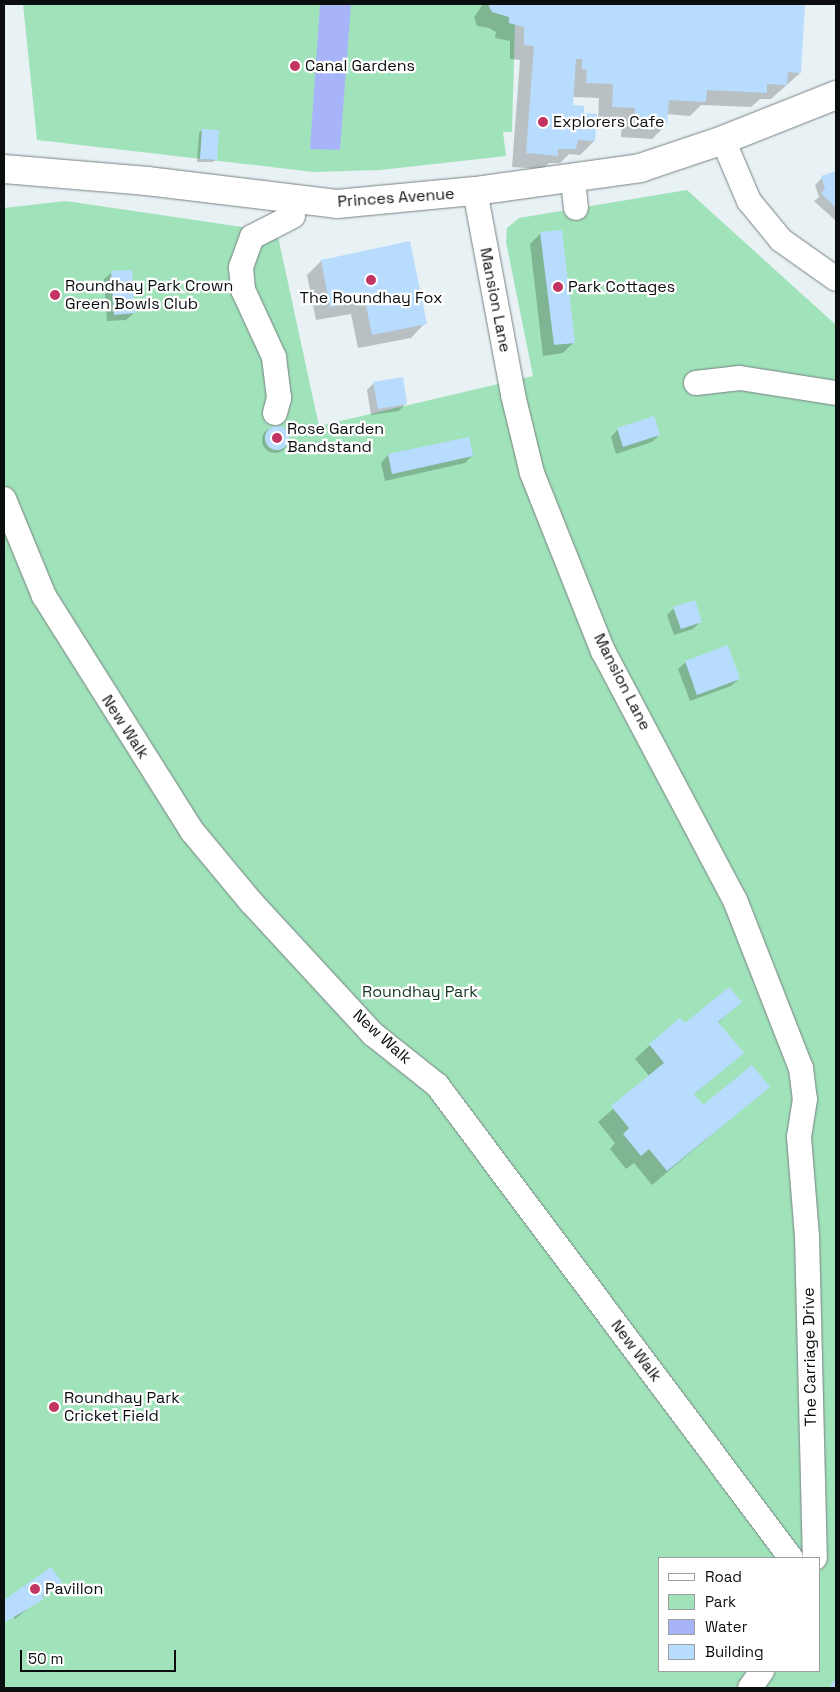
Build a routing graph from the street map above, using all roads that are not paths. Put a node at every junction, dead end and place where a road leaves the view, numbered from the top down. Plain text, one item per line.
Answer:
1 (836, 95) edge
2 (723, 140) junction
3 (4, 169) edge
4 (573, 180) junction
5 (475, 192) junction
6 (576, 208) dead end
7 (293, 216) dead end
8 (836, 280) edge
9 (696, 383) dead end
10 (836, 393) edge
11 (275, 413) dead end
12 (4, 499) edge
13 (801, 1156) joint
14 (790, 1557) edge
15 (815, 1557) edge
16 (761, 1672) edge
17 (750, 1688) edge

1 - 2 street, Princes Avenue
2 - 4 street, Princes Avenue
2 - 8 street
3 - 5 street, Princes Avenue
4 - 5 street, Princes Avenue
4 - 6 street
5 - 13 street, Mansion Lane
7 - 11 street
9 - 10 street
12 - 14 street, New Walk
13 - 15 street, The Carriage Drive
16 - 17 street

